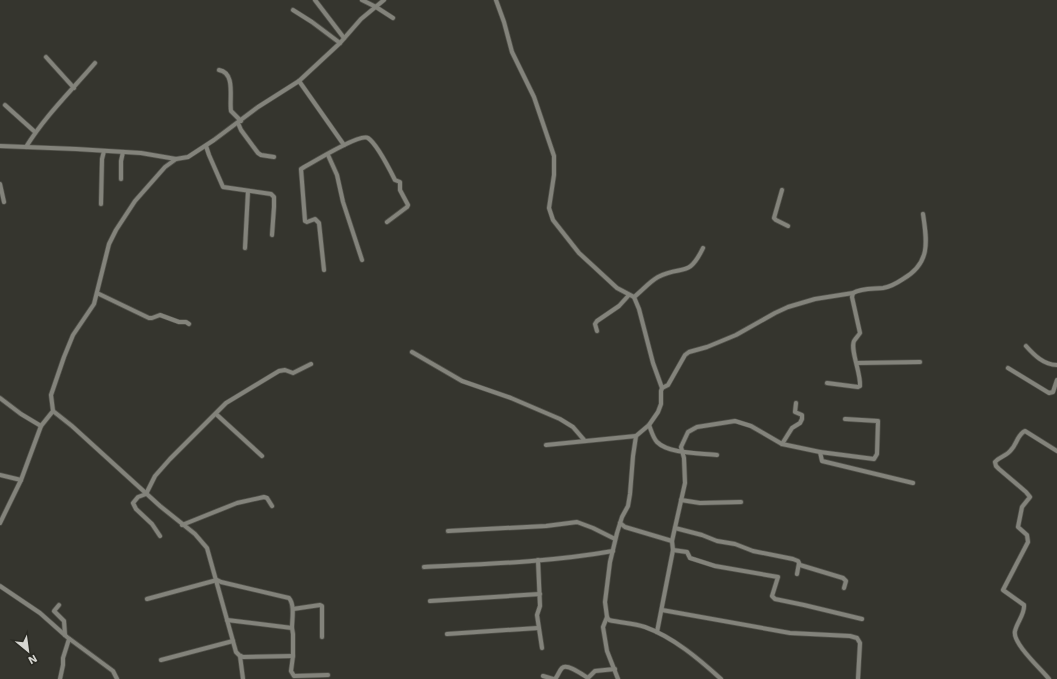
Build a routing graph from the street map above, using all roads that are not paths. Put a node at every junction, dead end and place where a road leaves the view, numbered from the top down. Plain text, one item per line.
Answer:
1 (315, 0) edge
2 (362, 0) edge
3 (384, 0) edge
4 (496, 0) edge
5 (376, 6) junction
6 (293, 10) dead end
7 (393, 18) dead end
8 (344, 38) junction
9 (340, 43) junction
10 (46, 57) dead end
11 (95, 63) dead end
12 (219, 70) dead end
13 (299, 81) junction
14 (74, 88) junction
15 (5, 105) dead end
16 (239, 122) junction
17 (35, 132) junction
18 (344, 145) junction
19 (0, 146) edge
20 (206, 146) junction
21 (26, 148) junction
22 (104, 151) junction
23 (123, 152) junction
24 (328, 155) junction
25 (274, 157) dead end
26 (176, 159) junction
27 (121, 179) dead end
28 (0, 184) edge
29 (248, 190) junction
30 (782, 190) dead end
31 (4, 202) dead end
32 (101, 204) dead end
33 (923, 214) dead end
34 (387, 222) dead end
35 (788, 226) dead end
36 (272, 235) dead end
37 (246, 248) dead end
38 (703, 248) dead end
39 (362, 260) dead end
40 (324, 270) dead end
41 (97, 293) junction
42 (853, 293) junction
43 (630, 294) junction
44 (634, 298) junction
45 (189, 324) dead end
46 (596, 331) dead end
47 (1026, 346) dead end
48 (412, 352) dead end
49 (920, 362) dead end
50 (857, 363) junction
51 (311, 364) dead end
52 (1057, 365) edge
53 (1008, 368) dead end
54 (1057, 380) edge
55 (827, 383) dead end
56 (662, 388) junction
57 (0, 398) edge
58 (796, 402) dead end
59 (53, 411) junction
60 (216, 414) junction
61 (845, 419) dead end
62 (649, 425) junction
63 (41, 426) junction
64 (636, 436) junction
65 (585, 441) junction
66 (782, 444) junction
67 (546, 445) dead end
68 (682, 451) junction
69 (1057, 451) edge
70 (820, 452) junction
71 (717, 455) dead end
72 (262, 456) dead end
73 (0, 475) edge
74 (21, 480) junction
75 (913, 483) dead end
76 (146, 494) junction
77 (681, 500) junction
78 (741, 502) dead end
79 (272, 506) dead end
80 (0, 523) edge
81 (620, 523) junction
82 (182, 525) junction
83 (675, 528) junction
84 (448, 531) dead end
85 (160, 536) dead end
86 (615, 539) junction
87 (672, 541) junction
88 (673, 550) junction
89 (612, 551) junction
90 (538, 560) junction
91 (800, 565) junction
92 (424, 567) dead end
93 (797, 574) dead end
94 (217, 580) junction
95 (0, 586) edge
96 (844, 588) dead end
97 (540, 594) junction
98 (147, 599) dead end
99 (430, 601) dead end
100 (59, 605) dead end
101 (293, 610) junction
102 (662, 610) junction
103 (607, 617) junction
104 (862, 619) dead end
105 (227, 620) junction
106 (292, 628) junction
107 (538, 628) junction
108 (657, 632) junction
109 (447, 634) dead end
110 (65, 635) junction
111 (322, 636) dead end
112 (69, 639) junction
113 (233, 641) junction
114 (542, 648) dead end
115 (240, 656) junction
116 (293, 656) junction
117 (161, 660) dead end
118 (615, 669) junction
119 (328, 675) dead end
120 (542, 676) dead end
121 (858, 678) edge
122 (60, 679) edge
123 (117, 679) edge
124 (243, 679) edge
125 (554, 679) edge
126 (618, 679) edge
127 (721, 679) edge
128 (1049, 679) edge

1 - 8 street
2 - 5 street
3 - 5 street
4 - 43 street
5 - 7 street
5 - 8 street
6 - 9 street
8 - 9 street
9 - 13 street
10 - 14 street
11 - 14 street
12 - 16 street
13 - 16 street
13 - 18 street
14 - 17 street
15 - 17 street
16 - 20 street
16 - 25 street
17 - 21 street
18 - 24 street
18 - 34 street
19 - 21 street
20 - 26 street
20 - 29 street
21 - 22 street
22 - 23 street
22 - 32 street
23 - 26 street
23 - 27 street
24 - 39 street
24 - 40 street
26 - 41 street
28 - 31 street
29 - 36 street
29 - 37 street
30 - 35 street
33 - 42 street
38 - 44 street
41 - 45 street
41 - 59 street
42 - 50 street
42 - 56 street
43 - 44 street
43 - 46 street
44 - 56 street
47 - 52 street
48 - 65 street
49 - 50 street
50 - 55 street
51 - 60 street
53 - 54 street
56 - 62 street
57 - 63 street
58 - 66 street
59 - 63 street
59 - 76 street
60 - 72 street
60 - 76 street
61 - 70 street
62 - 64 street
62 - 68 street
63 - 74 street
64 - 65 street
64 - 81 street
65 - 67 street
66 - 68 street
66 - 70 street
68 - 71 street
68 - 77 street
69 - 128 street
70 - 75 street
73 - 74 street
74 - 80 street
76 - 82 street
76 - 85 street
77 - 78 street
77 - 83 street
79 - 82 street
81 - 86 street
81 - 87 street
82 - 94 street
83 - 87 street
83 - 91 street
84 - 86 street
86 - 89 street
87 - 88 street
88 - 102 street
88 - 104 street
89 - 90 street
89 - 103 street
90 - 92 street
90 - 97 street
91 - 93 street
91 - 96 street
94 - 98 street
94 - 101 street
94 - 105 street
95 - 110 street
97 - 99 street
97 - 107 street
100 - 110 street
101 - 106 street
101 - 111 street
102 - 108 street
102 - 121 street
103 - 108 street
103 - 118 street
105 - 106 street
105 - 113 street
106 - 116 street
107 - 109 street
107 - 114 street
108 - 127 street
110 - 112 street
112 - 122 street
112 - 123 street
113 - 115 street
113 - 117 street
115 - 116 street
115 - 124 street
116 - 119 street
118 - 125 street
118 - 126 street
120 - 125 street

